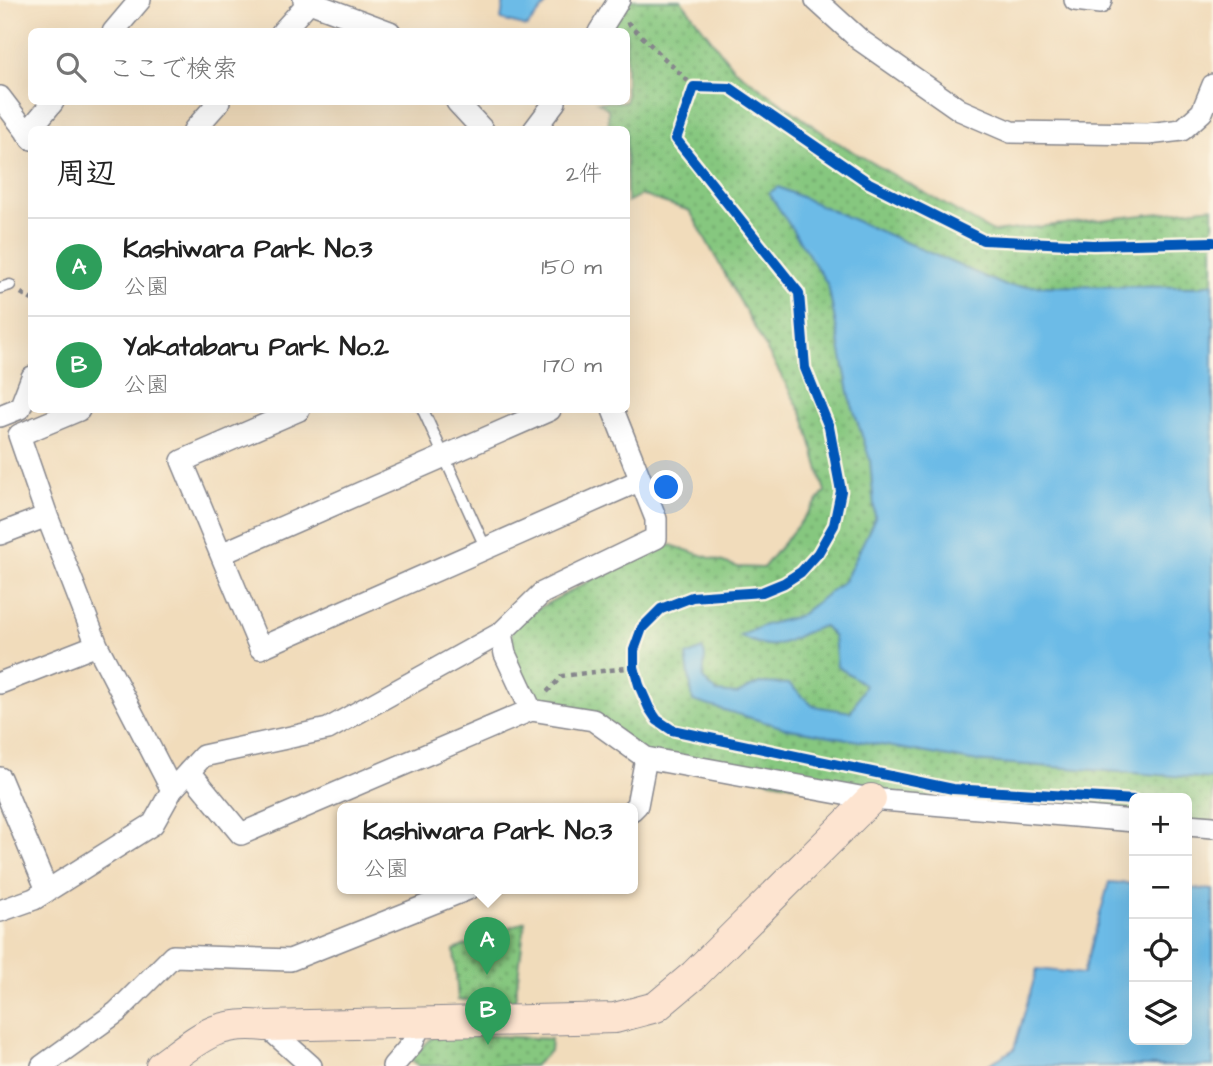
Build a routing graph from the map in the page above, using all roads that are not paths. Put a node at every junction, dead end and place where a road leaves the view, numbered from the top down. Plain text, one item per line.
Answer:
1 (140, 0) edge
2 (816, 0) edge
3 (1075, 0) edge
4 (1101, 0) edge
5 (307, 1) edge
6 (616, 4) edge
7 (116, 28) edge
8 (285, 28) edge
9 (379, 28) edge
10 (601, 28) edge
11 (1213, 85) edge
12 (0, 97) edge
13 (51, 105) edge
14 (216, 105) edge
15 (460, 105) edge
16 (553, 105) edge
17 (36, 126) edge
18 (198, 126) edge
19 (479, 126) edge
20 (537, 126) edge
21 (28, 135) edge
22 (28, 387) edge
23 (72, 413) edge
24 (292, 413) edge
25 (424, 413) edge
26 (543, 413) edge
27 (614, 413) edge
28 (0, 416) edge
29 (444, 456) junction
30 (641, 480) junction
31 (47, 516) junction
32 (0, 534) edge
33 (486, 549) junction
34 (221, 554) junction
35 (501, 633) junction
36 (97, 645) junction
37 (0, 683) edge
38 (531, 710) junction
39 (646, 758) junction
40 (189, 771) junction
41 (0, 778) edge
42 (172, 790) junction
43 (870, 799) junction
44 (637, 803) edge
45 (1129, 821) edge
46 (1192, 825) edge
47 (1213, 827) edge
48 (47, 890) junction
49 (455, 894) edge
50 (0, 911) edge
51 (421, 1022) junction
52 (267, 1026) junction
53 (42, 1066) edge
54 (161, 1066) edge
55 (311, 1066) edge
56 (393, 1066) edge

1 - 7 street
2 - 11 street
3 - 4 street
5 - 8 street
5 - 9 street
6 - 10 street
12 - 21 street
13 - 17 street
14 - 18 street
15 - 19 street
16 - 20 street
22 - 28 street
23 - 31 street
24 - 34 street
25 - 29 lane
26 - 29 street
27 - 30 street
29 - 33 lane
29 - 34 street
30 - 33 street
30 - 35 street
31 - 32 street
31 - 36 street
33 - 34 street
35 - 38 street
35 - 40 street
36 - 37 street
36 - 42 street
38 - 39 street
38 - 40 street
39 - 43 street
39 - 44 street
40 - 42 street
41 - 48 street
42 - 48 street
43 - 45 street
43 - 51 street
46 - 47 street
48 - 50 street
49 - 53 street
51 - 52 street
51 - 56 street
52 - 54 street
52 - 55 street

